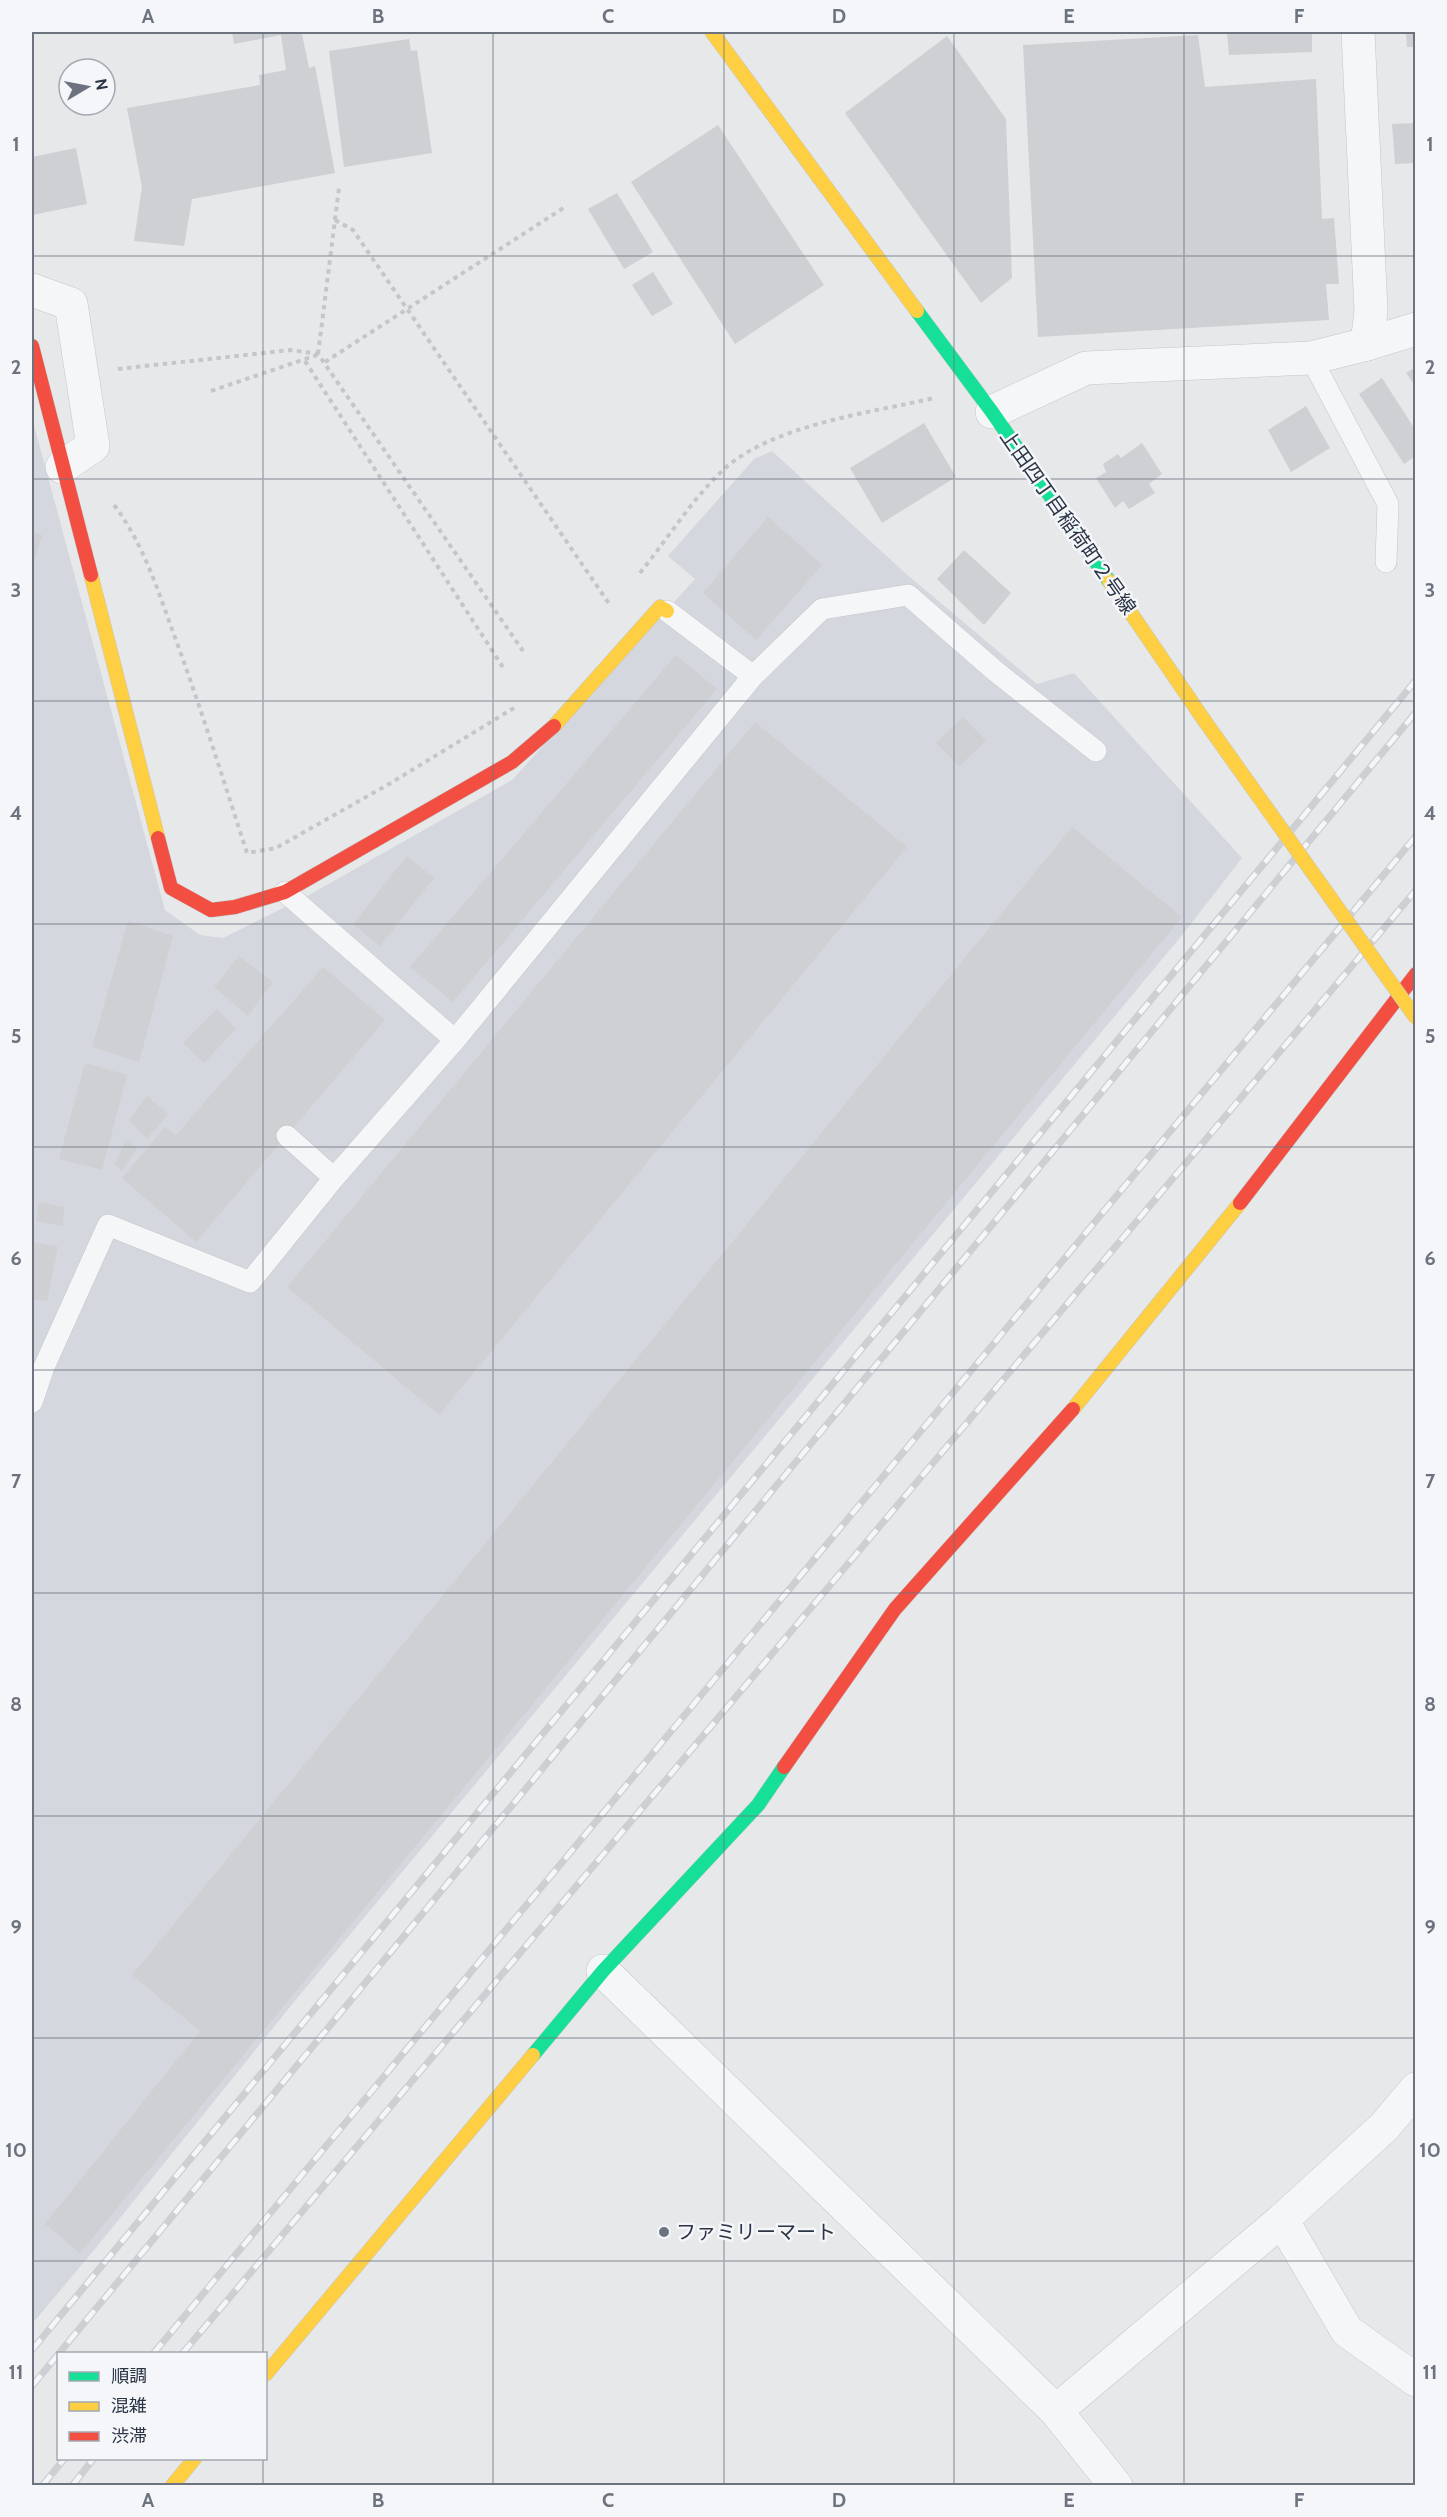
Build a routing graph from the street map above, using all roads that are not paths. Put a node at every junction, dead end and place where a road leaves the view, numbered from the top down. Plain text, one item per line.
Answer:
1 (712, 32) edge
2 (1358, 32) edge
3 (32, 290) edge
4 (1416, 329) edge
5 (1366, 344) junction
6 (32, 346) edge
7 (1311, 358) junction
8 (992, 412) junction
9 (63, 466) junction
10 (1386, 562) dead end
11 (667, 611) joint
12 (753, 676) junction
13 (1096, 750) dead end
14 (285, 892) junction
15 (1416, 974) edge
16 (1416, 1018) edge
17 (454, 1040) junction
18 (286, 1136) dead end
19 (334, 1178) junction
20 (32, 1402) edge
21 (603, 1971) junction
22 (1416, 2089) edge
23 (1282, 2220) junction
24 (267, 2373) edge
25 (1416, 2380) edge
26 (1056, 2411) junction
27 (193, 2460) edge
28 (172, 2486) edge
29 (1116, 2486) edge

1 - 8 street, 上田四丁目稲荷町２号線
2 - 5 street
3 - 9 street
4 - 5 street
5 - 7 street
6 - 9 street
7 - 8 street
7 - 10 lane
8 - 16 street, 上田四丁目稲荷町２号線, bridge
9 - 14 street
11 - 12 lane
11 - 14 street
12 - 13 lane
12 - 17 lane
14 - 17 lane
15 - 21 street
17 - 19 lane
18 - 19 lane
19 - 20 lane
21 - 24 street
21 - 26 street
22 - 23 street
23 - 25 street
23 - 26 street
26 - 29 street
27 - 28 street

